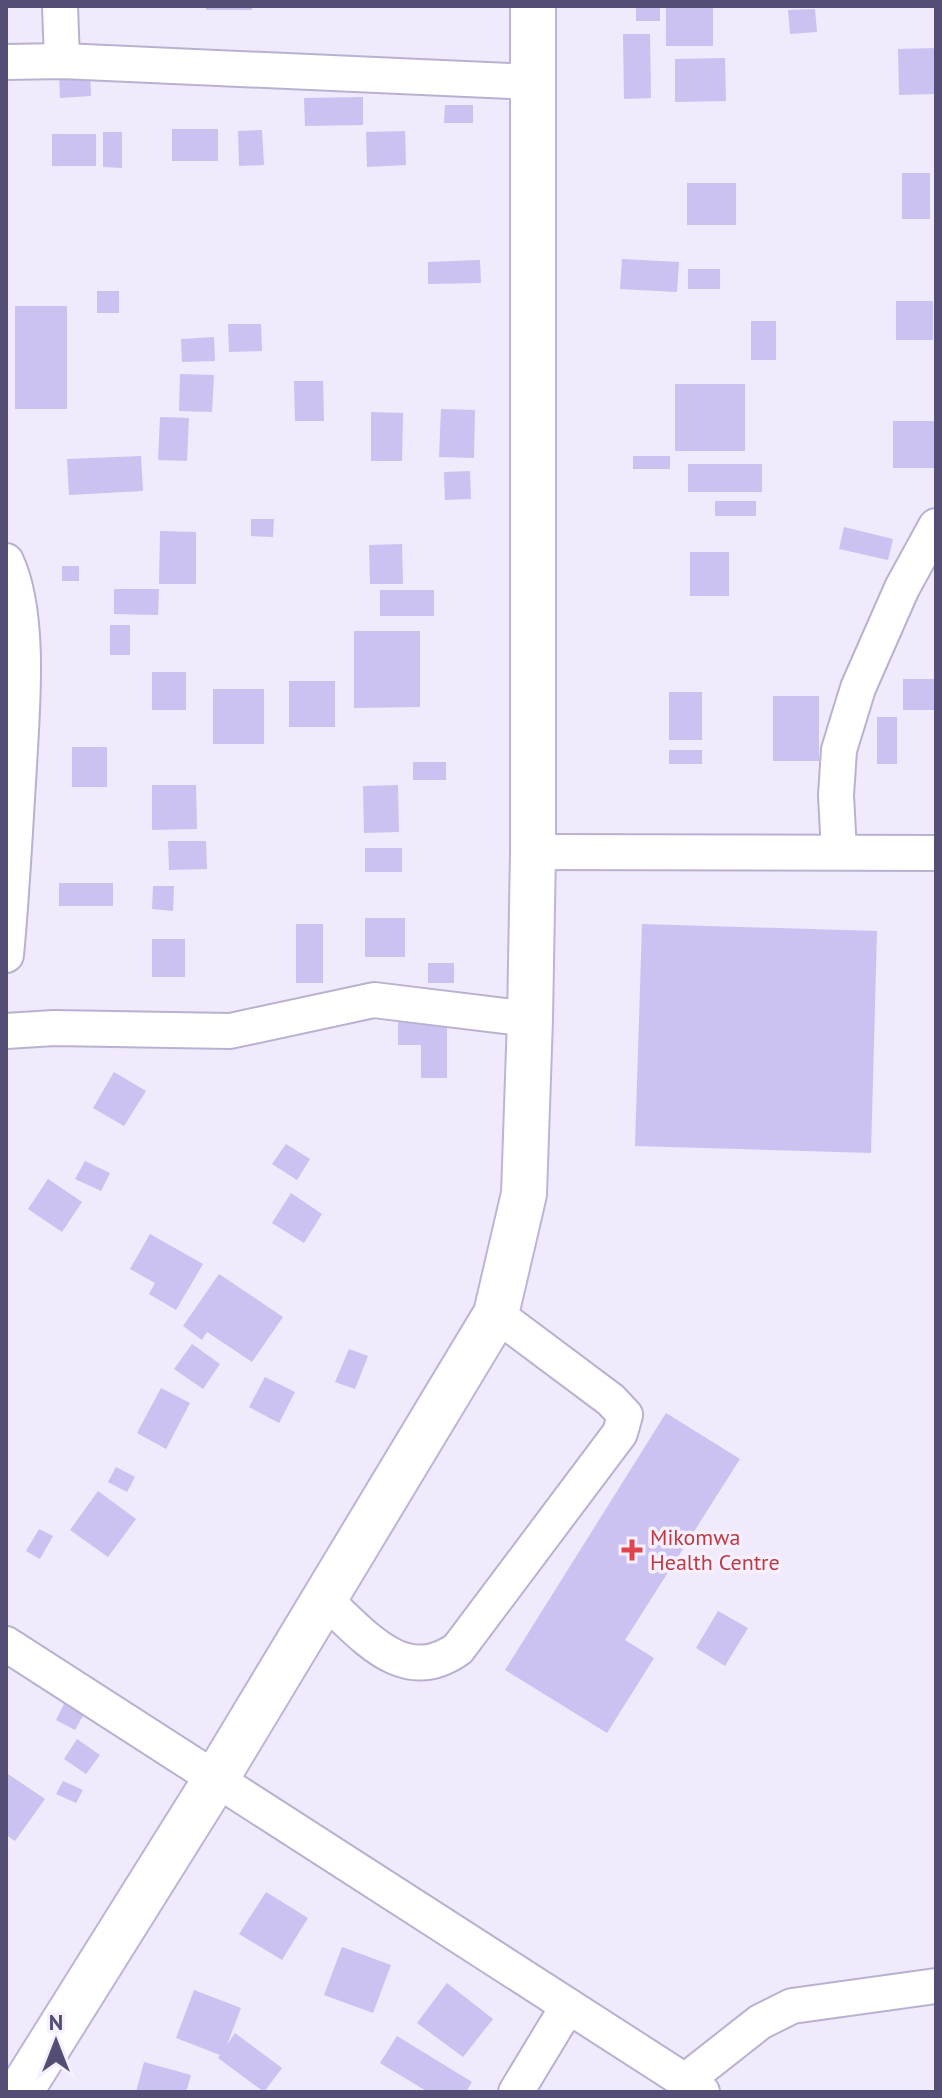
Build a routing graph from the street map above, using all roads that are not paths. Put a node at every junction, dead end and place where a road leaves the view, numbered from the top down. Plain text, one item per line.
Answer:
1 (60, 6) edge
2 (533, 6) edge
3 (62, 61) junction
4 (6, 62) edge
5 (533, 82) junction
6 (936, 526) edge
7 (6, 561) edge
8 (533, 852) junction
9 (839, 852) junction
10 (936, 853) edge
11 (6, 955) edge
12 (530, 1019) junction
13 (6, 1031) edge
14 (496, 1314) junction
15 (324, 1599) junction
16 (6, 1644) edge
17 (217, 1777) junction
18 (936, 1986) edge
19 (568, 2006) junction
20 (694, 2087) edge
21 (20, 2092) edge
22 (516, 2092) edge

1 - 3 street
2 - 5 main road
3 - 4 street
3 - 5 street
5 - 8 main road
6 - 9 street
7 - 11 street
8 - 9 street
8 - 12 main road
9 - 10 street
12 - 13 street
12 - 14 main road
14 - 15 main road
14 - 15 street
15 - 17 main road
16 - 17 street
17 - 19 street
17 - 21 main road
18 - 20 street
19 - 20 street
19 - 22 street

